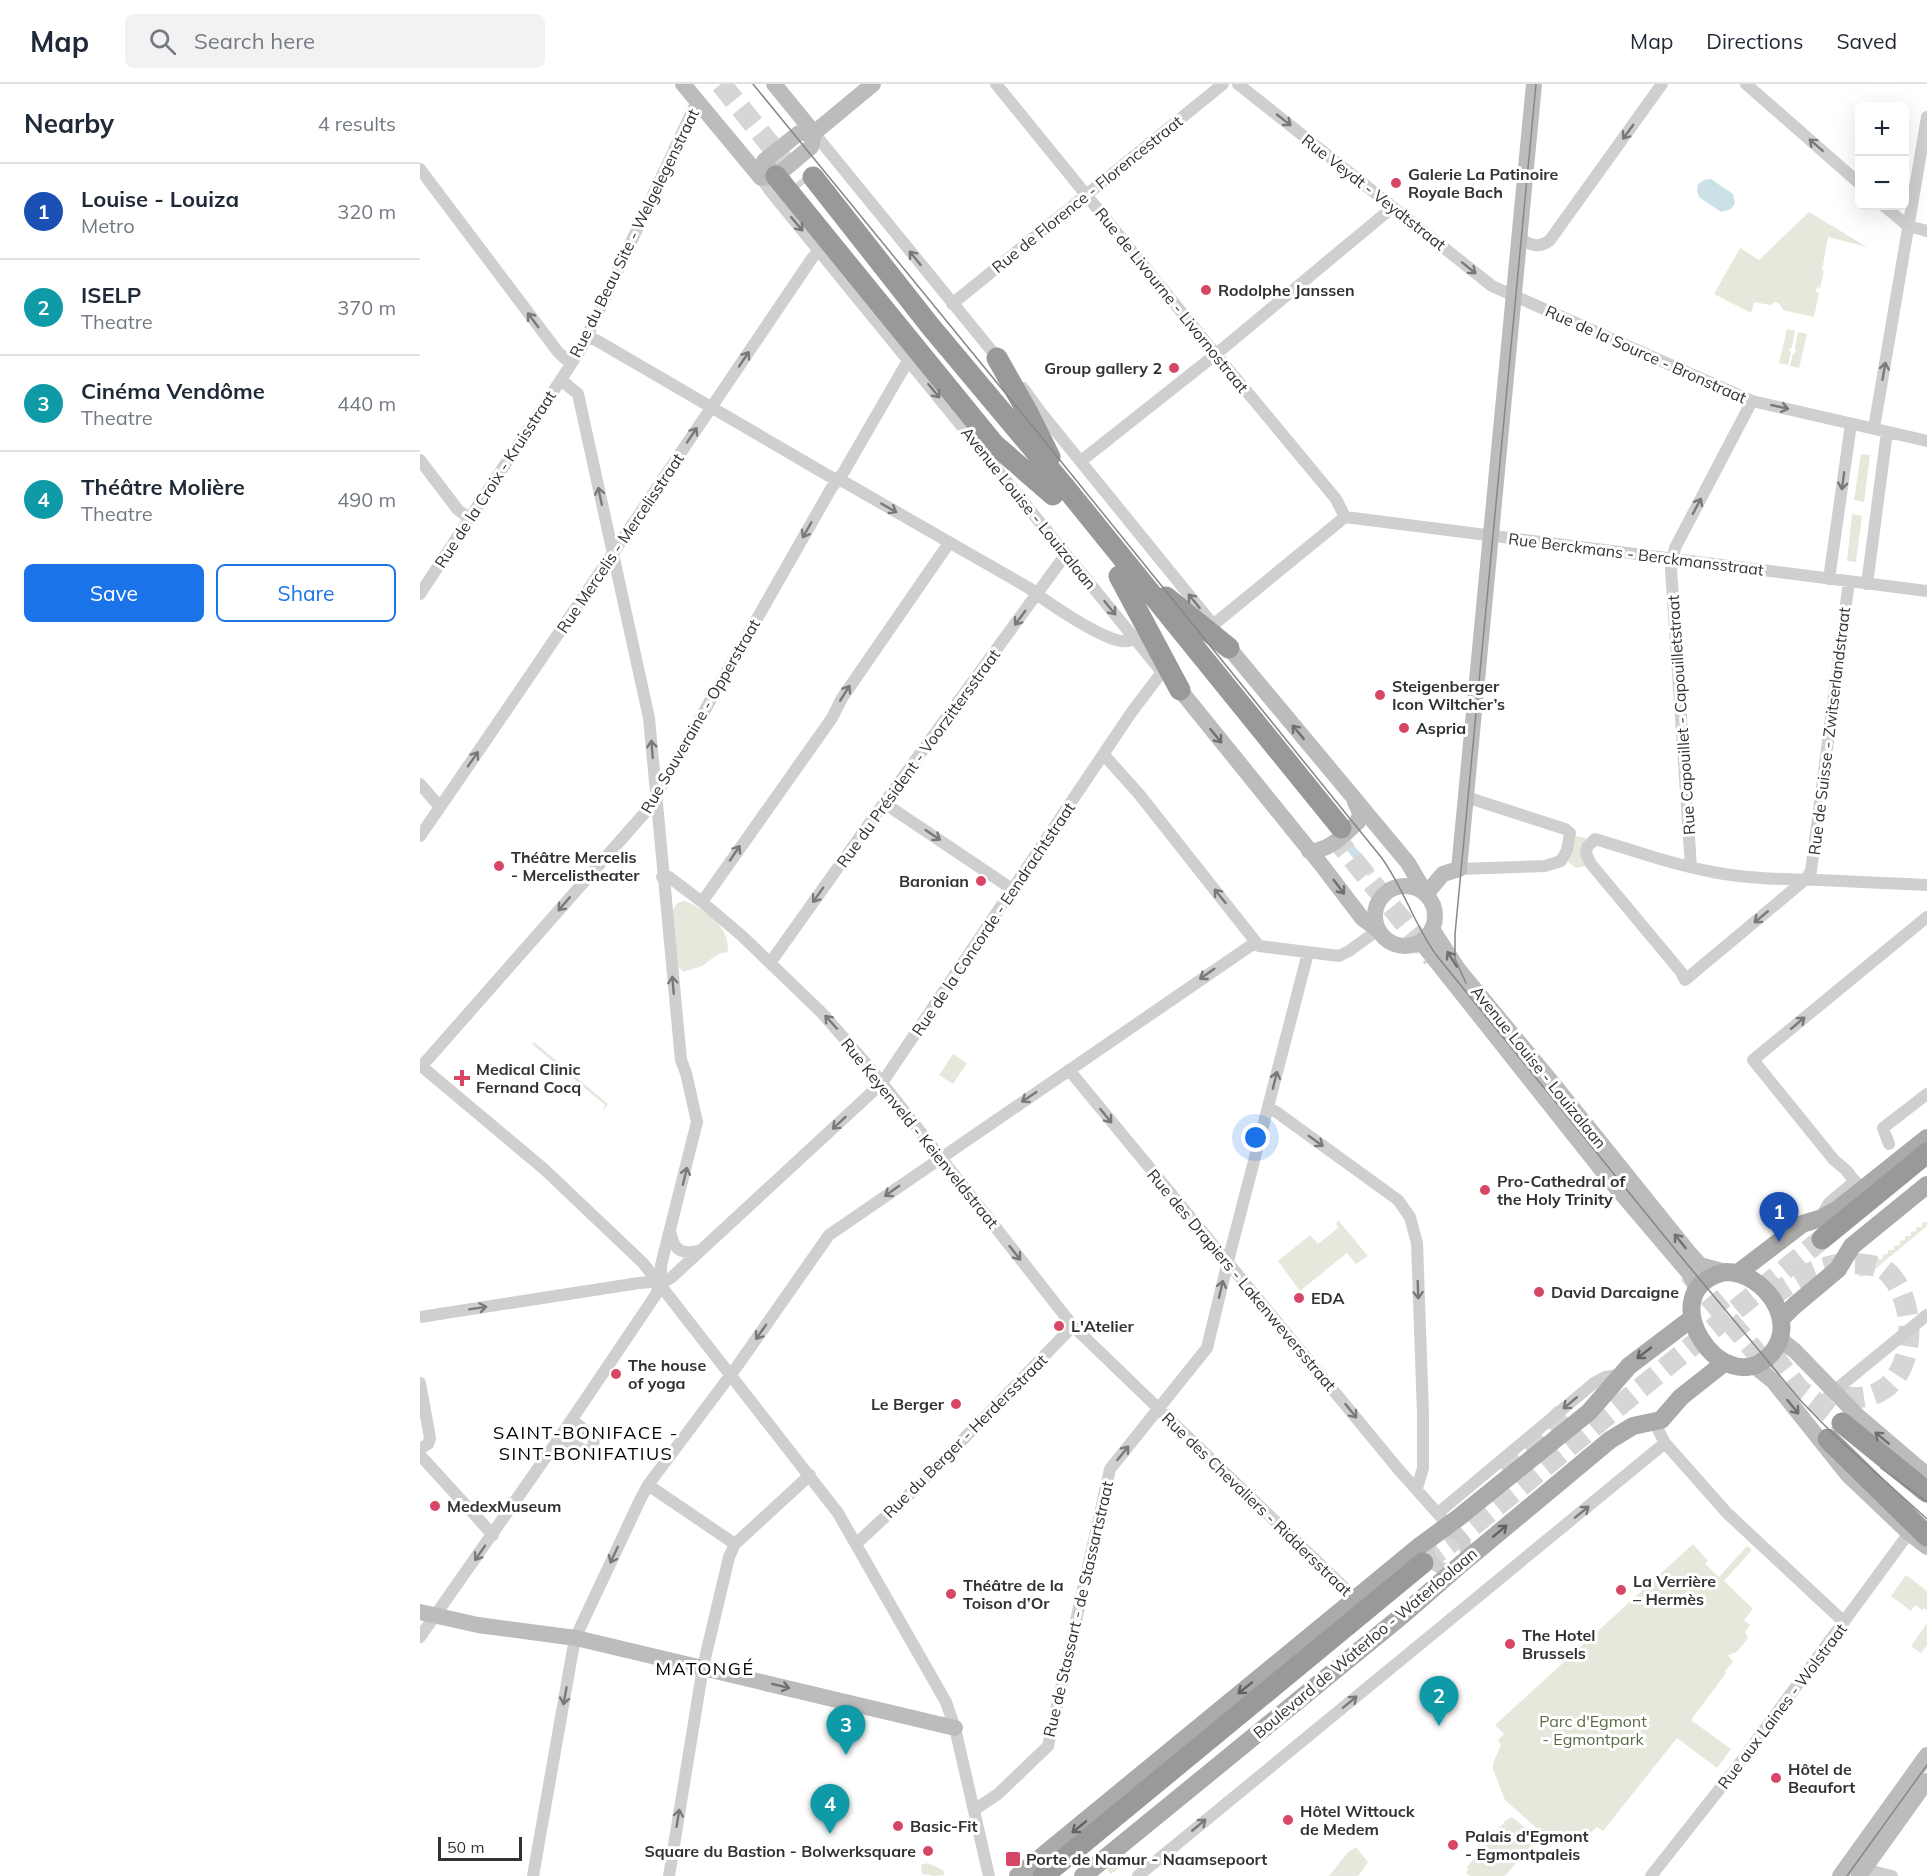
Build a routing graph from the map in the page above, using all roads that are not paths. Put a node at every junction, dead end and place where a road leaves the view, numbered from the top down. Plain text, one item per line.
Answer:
1 (683, 84) edge
2 (774, 84) edge
3 (873, 84) edge
4 (996, 84) edge
5 (1222, 84) edge
6 (1238, 84) edge
7 (1534, 84) edge
8 (1662, 84) edge
9 (1746, 84) edge
10 (697, 101) junction
11 (1927, 117) edge
12 (814, 133) junction
13 (420, 169) edge
14 (767, 172) junction
15 (1855, 180) edge
16 (808, 181) tunnel mouth
17 (1087, 196) junction
18 (1393, 207) junction
19 (1889, 210) edge
20 (1908, 226) junction
21 (1927, 231) edge
22 (1519, 238) junction
23 (820, 251) junction
24 (1513, 296) junction
25 (952, 304) junction
26 (587, 337) junction
27 (1215, 355) junction
28 (997, 358) junction
29 (909, 359) junction
30 (571, 364) junction
31 (561, 380) junction
32 (1752, 401) junction
33 (711, 407) junction
34 (1851, 424) junction
35 (1874, 428) junction
36 (1887, 432) junction
37 (977, 434) junction
38 (1927, 441) edge
39 (420, 459) edge
40 (1081, 461) junction
41 (838, 480) junction
42 (1059, 491) junction
43 (1345, 517) junction
44 (469, 518) junction
45 (1491, 535) junction
46 (949, 543) junction
47 (612, 554) junction
48 (1066, 554) junction
49 (1672, 559) junction
50 (1124, 571) junction
51 (1829, 579) junction
52 (1849, 581) junction
53 (1867, 584) junction
54 (1927, 591) edge
55 (420, 594) edge
56 (1037, 594) junction
57 (1213, 625) junction
58 (1135, 639) junction
59 (1229, 648) junction
60 (1162, 672) junction
61 (1180, 690) junction
62 (1104, 754) junction
63 (420, 784) edge
64 (656, 795) junction
65 (1466, 797) junction
66 (1354, 800) junction
67 (884, 803) junction
68 (440, 807) junction
69 (1337, 831) tunnel mouth
70 (420, 836) edge
71 (1309, 851) junction
72 (1691, 867) junction
73 (1458, 869) junction
74 (662, 877) junction
75 (1806, 879) junction
76 (1927, 885) edge
77 (1012, 889) junction
78 (1426, 894) junction
79 (702, 902) junction
80 (1927, 917) edge
81 (1378, 930) junction
82 (1426, 936) junction
83 (1256, 942) junction
84 (1308, 952) junction
85 (770, 963) junction
86 (421, 1066) edge
87 (1069, 1070) junction
88 (882, 1083) junction
89 (1927, 1094) edge
90 (1268, 1109) junction
91 (1927, 1138) edge
92 (1890, 1144) dead end
93 (1927, 1153) edge
94 (940, 1158) junction
95 (1927, 1168) edge
96 (1927, 1185) edge
97 (1859, 1186) junction
98 (671, 1232) junction
99 (1824, 1235) junction
100 (702, 1250) junction
101 (1227, 1261) junction
102 (1732, 1273) junction
103 (661, 1284) junction
104 (1696, 1292) junction
105 (1927, 1315) edge
106 (420, 1317) edge
107 (1691, 1318) junction
108 (1781, 1319) junction
109 (1072, 1326) junction
110 (1780, 1339) junction
111 (1724, 1363) junction
112 (1753, 1365) junction
113 (731, 1375) junction
114 (420, 1383) edge
115 (1833, 1392) junction
116 (1158, 1409) junction
117 (572, 1420) junction
118 (1653, 1422) junction
119 (1842, 1423) tunnel mouth
120 (561, 1437) junction
121 (1828, 1439) tunnel mouth
122 (1665, 1443) junction
123 (420, 1449) edge
124 (420, 1455) edge
125 (810, 1475) junction
126 (1927, 1475) edge
127 (648, 1485) junction
128 (1417, 1488) junction
129 (1927, 1492) edge
130 (1440, 1525) junction
131 (1918, 1534) edge
132 (493, 1535) junction
133 (735, 1544) junction
134 (856, 1544) junction
135 (1927, 1547) edge
136 (1460, 1565) junction
137 (1428, 1568) tunnel mouth
138 (1356, 1599) junction
139 (427, 1614) edge
140 (1844, 1622) junction
141 (420, 1637) edge
142 (576, 1638) junction
143 (703, 1667) junction
144 (1269, 1724) junction
145 (956, 1728) junction
146 (1208, 1748) junction
147 (1927, 1755) edge
148 (1927, 1781) edge
149 (1181, 1796) junction
150 (1103, 1808) junction
151 (974, 1810) junction
152 (1862, 1872) edge
153 (533, 1876) edge
154 (669, 1876) edge
155 (989, 1876) edge
156 (1018, 1876) edge
157 (1043, 1876) edge
158 (1064, 1876) edge
159 (1083, 1876) edge
160 (1138, 1876) edge
161 (1651, 1876) edge
162 (1840, 1876) edge
163 (1892, 1876) edge

1 - 10 main road, Avenue Louise - Louizalaan
2 - 12 main road
3 - 12 main road
4 - 17 street, Rue de Livourne - Livornostraat
5 - 17 street, Rue de Florence - Florencestraat
6 -> 18 street, Rue Veydt - Veydtstraat
7 - 22 main road
8 -> 22 street
15 -> 9 street
10 - 14 main road, Avenue Louise - Louizalaan
10 - 26 street, Rue du Beau Site - Welgelegenstraat
11 - 20 street
12 - 14 main road
25 -> 12 street
30 -> 13 street
14 -> 23 street, Avenue Louise - Louizalaan
14 - 37 highway
16 - 42 highway, Avenue Louise - Louizalaan
17 - 25 street, Rue de Florence - Florencestraat
17 - 27 street, Rue de Livourne - Livornostraat
18 -> 24 street, Rue Veydt - Veydtstraat
18 - 27 street
19 - 20 street
20 - 21 street
35 -> 20 street
22 - 24 main road
23 - 29 street, Avenue Louise - Louizalaan
33 -> 23 street, Rue Mercelis - Mercelisstraat
24 - 32 street, Rue de la Source - Bronstraat
24 - 45 main road
25 - 28 street
26 - 30 street, Rue du Beau Site - Welgelegenstraat
26 - 33 street
27 - 40 street
27 - 43 street, Rue de Livourne - Livornostraat
28 - 40 street
28 - 42 highway
29 -> 37 street, Avenue Louise - Louizalaan
29 - 41 street, Rue Souveraine - Opperstraat
30 - 31 street, Rue de la Croix - Kruisstraat
31 - 44 street, Rue de la Croix - Kruisstraat
47 -> 31 street
32 -> 34 street, Rue de la Source - Bronstraat
49 -> 32 street, Rue Capouillet - Capouilletstraat
33 - 41 street
47 -> 33 street, Rue Mercelis - Mercelisstraat
34 - 35 street, Rue de la Source - Bronstraat
34 -> 51 street
35 - 36 street, Rue de la Source - Bronstraat
36 - 38 street
36 - 53 street
37 - 42 highway
37 - 48 street, Avenue Louise - Louizalaan
39 - 44 street
57 -> 40 street
41 -> 46 street
41 -> 64 street, Rue Souveraine - Opperstraat
42 - 50 highway, Avenue Louise - Louizalaan
43 - 45 street, Rue Berckmans - Berckmansstraat
43 - 57 street
44 - 55 street, Rue de la Croix - Kruisstraat
45 - 49 street, Rue Berckmans - Berckmansstraat
45 - 65 main road
46 - 56 street
79 -> 46 street
64 -> 47 street
68 -> 47 street, Rue Mercelis - Mercelisstraat
48 - 56 street, Rue du Président - Voorzittersstraat
48 -> 58 street, Avenue Louise - Louizalaan
49 - 51 street, Rue Berckmans - Berckmansstraat
49 - 72 street, Rue Capouillet - Capouilletstraat
50 - 59 highway
50 - 61 highway
50 - 69 highway, Avenue Louise - Louizalaan
51 - 52 street, Rue Berckmans - Berckmansstraat
52 - 53 street, Rue Berckmans - Berckmansstraat
52 - 75 street, Rue de Suisse - Zwitserlandstraat
53 - 54 street, Rue Berckmans - Berckmansstraat
56 - 58 street
56 -> 67 street, Rue du Président - Voorzittersstraat
57 - 59 street
58 - 60 street, Avenue Louise - Louizalaan
66 -> 59 main road
60 - 61 street, Avenue Louise - Louizalaan
60 - 62 street, Rue de la Concorde - Eendrachtstraat
61 -> 71 main road, Avenue Louise - Louizalaan
62 - 77 street, Rue de la Concorde - Eendrachtstraat
83 -> 62 street
63 - 68 street
64 - 74 street
64 -> 86 street, Rue Souveraine - Opperstraat
65 - 73 main road
65 - 73 street
66 - 71 main road
66 - 78 main road
67 -> 77 street
67 -> 85 street, Rue du Président - Voorzittersstraat
68 - 70 street, Rue Mercelis - Mercelisstraat
71 -> 81 main road, Avenue Louise - Louizalaan
72 - 75 street
75 -> 72 street
73 - 78 main road
74 - 79 street, Rue Keyenveld - Keienveldstraat
98 -> 74 street
75 - 76 street
77 - 88 street, Rue de la Concorde - Eendrachtstraat
78 - 81 main road
78 - 82 main road
79 - 85 street, Rue Keyenveld - Keienveldstraat
97 -> 80 street
81 - 82 main road
81 - 84 street
102 -> 82 main road, Avenue Louise - Louizalaan
82 - 104 main road, Avenue Louise - Louizalaan
83 - 84 street
83 -> 87 street
90 -> 84 street, Rue de Stassart - de Stassartstraat
88 -> 85 street, Rue Keyenveld - Keienveldstraat
86 - 103 street
87 -> 94 street
87 -> 101 street, Rue des Drapiers - Lakenweversstraat
88 - 94 street, Rue Keyenveld - Keienveldstraat
88 -> 100 street, Rue de la Concorde - Eendrachtstraat
89 - 92 street
90 - 101 street, Rue de Stassart - de Stassartstraat
90 -> 128 street
91 - 97 main road
93 - 99 highway
94 -> 109 street, Rue Keyenveld - Keienveldstraat
94 -> 113 street
95 - 99 highway
96 - 108 main road
97 - 99 main road
98 - 100 street
98 - 103 street
99 - 102 main road
100 - 103 street, Rue de la Concorde - Eendrachtstraat
116 -> 101 street, Rue de Stassart - de Stassartstraat
101 -> 128 street, Rue des Drapiers - Lakenweversstraat
102 - 104 main road
102 - 108 main road
106 -> 103 street
103 - 113 street
103 - 117 street
104 - 107 main road
105 - 115 street
107 - 111 main road
107 -> 130 main road
108 - 110 main road
109 - 116 street, Rue Keyenveld - Keienveldstraat
109 - 134 street, Rue du Berger - Herdersstraat
110 - 112 main road
110 - 115 main road
111 - 112 main road
111 - 118 main road, Boulevard de Waterloo - Waterloolaan
112 -> 131 main road
113 - 125 street
113 - 127 street
114 - 123 street
126 -> 115 main road
116 - 138 street, Rue des Chevaliers - Riddersstraat
151 -> 116 street, Rue de Stassart - de Stassartstraat
117 - 120 street
117 - 120 street
118 - 122 street
136 -> 118 main road, Boulevard de Waterloo - Waterloolaan
119 - 129 highway
120 - 132 street
121 - 131 highway
122 - 140 street
160 -> 122 street, Boulevard de Waterloo - Waterloolaan
124 - 132 street
125 - 133 street
125 - 134 street
127 - 133 street
127 -> 142 street
128 - 130 street, Rue des Drapiers - Lakenweversstraat
130 - 136 street
130 - 136 street
130 - 138 main road
131 - 135 main road
131 - 140 street, Rue aux Laines - Wolstraat
132 -> 139 street
133 - 143 street
134 - 145 street
136 - 144 main road, Boulevard de Waterloo - Waterloolaan
137 - 146 highway
138 -> 150 main road
139 - 141 street
139 - 142 main road
140 - 161 street, Rue aux Laines - Wolstraat
142 - 143 main road
142 -> 153 street
143 -> 145 main road
154 -> 143 street
144 - 146 main road
144 - 149 main road, Boulevard de Waterloo - Waterloolaan
145 - 151 street
146 - 149 main road
146 - 150 main road
146 - 157 highway
146 - 158 highway
147 - 162 main road
148 - 152 main road
149 - 159 main road, Boulevard de Waterloo - Waterloolaan
150 -> 156 main road
151 - 155 street
152 - 163 street

